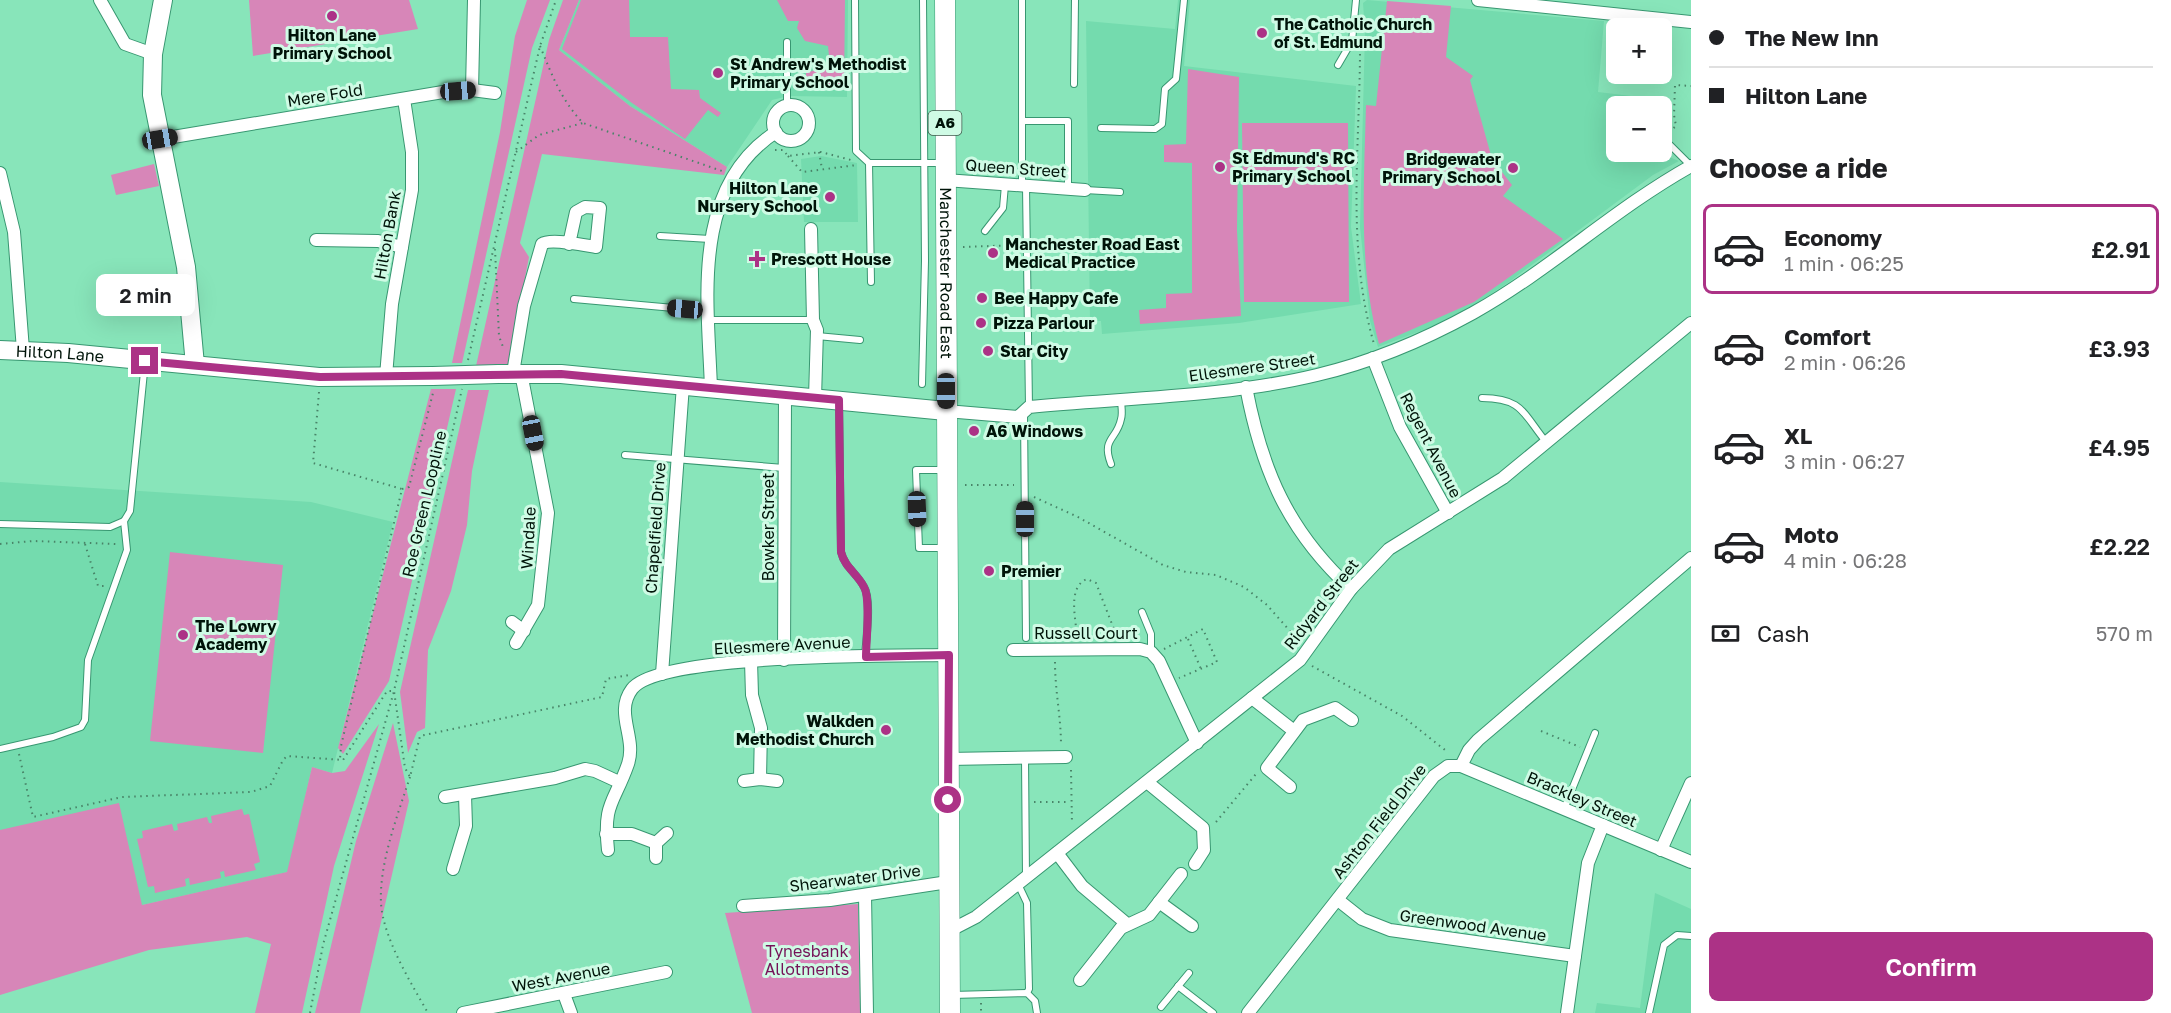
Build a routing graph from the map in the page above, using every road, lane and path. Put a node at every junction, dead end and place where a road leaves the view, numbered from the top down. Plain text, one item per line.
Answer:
1 (100, 0) edge
2 (163, 0) edge
3 (474, 0) edge
4 (556, 0) edge
5 (855, 0) edge
6 (924, 0) edge
7 (945, 0) edge
8 (1022, 0) edge
9 (1076, 0) edge
10 (1184, 0) edge
11 (1356, 0) edge
12 (1478, 0) edge
13 (1691, 22) edge
14 (787, 42) dead end
15 (1360, 45) dead end
16 (540, 46) junction
17 (153, 54) junction
18 (1338, 65) dead end
19 (1074, 84) dead end
20 (1691, 86) edge
21 (472, 90) junction
22 (495, 93) dead end
23 (404, 99) junction
24 (788, 106) junction
25 (1022, 121) junction
26 (583, 123) junction
27 (1101, 128) dead end
28 (1672, 130) edge
29 (776, 132) junction
30 (160, 139) junction
31 (1672, 147) edge
32 (753, 149) junction
33 (516, 152) junction
34 (819, 152) junction
35 (788, 156) junction
36 (869, 163) junction
37 (924, 163) junction
38 (1691, 166) edge
39 (822, 169) junction
40 (945, 171) junction
41 (0, 173) edge
42 (733, 175) junction
43 (1005, 184) junction
44 (1024, 185) junction
45 (1068, 188) junction
46 (1085, 189) joint
47 (1120, 192) dead end
48 (811, 229) dead end
49 (985, 231) dead end
50 (660, 236) dead end
51 (710, 239) junction
52 (316, 240) dead end
53 (569, 244) dead end
54 (495, 245) junction
55 (1027, 245) junction
56 (402, 247) junction
57 (945, 247) junction
58 (871, 282) dead end
59 (1079, 295) dead end
60 (1028, 297) junction
61 (574, 299) dead end
62 (707, 316) junction
63 (813, 320) junction
64 (1691, 323) edge
65 (817, 336) junction
66 (860, 340) dead end
67 (0, 350) edge
68 (23, 350) junction
69 (1376, 357) junction
70 (145, 361) junction
71 (195, 365) junction
72 (466, 371) dead end
73 (512, 371) junction
74 (386, 376) junction
75 (431, 376) junction
76 (320, 377) junction
77 (464, 382) dead end
78 (922, 384) dead end
79 (682, 385) junction
80 (1246, 387) junction
81 (711, 388) junction
82 (785, 395) junction
83 (815, 398) junction
84 (1121, 399) junction
85 (1482, 399) dead end
86 (839, 400) junction
87 (946, 411) junction
88 (1026, 411) junction
89 (1547, 443) junction
90 (625, 455) dead end
91 (676, 459) junction
92 (1112, 464) dead end
93 (785, 468) junction
94 (947, 477) junction
95 (1025, 485) junction
96 (402, 489) junction
97 (1025, 496) junction
98 (1448, 513) junction
99 (124, 521) junction
100 (0, 524) edge
101 (85, 543) junction
102 (0, 544) edge
103 (128, 545) junction
104 (949, 548) junction
105 (1691, 558) edge
106 (108, 576) dead end
107 (1351, 589) junction
108 (1142, 612) dead end
109 (512, 622) dead end
110 (525, 631) junction
111 (1188, 639) junction
112 (516, 643) dead end
113 (1022, 646) joint
114 (1055, 649) junction
115 (1078, 649) junction
116 (1119, 649) junction
117 (1152, 653) junction
118 (949, 655) junction
119 (1304, 655) junction
120 (866, 657) junction
121 (784, 660) junction
122 (751, 661) junction
123 (1201, 669) junction
124 (662, 674) junction
125 (639, 681) junction
126 (1168, 682) junction
127 (394, 691) junction
128 (1252, 698) junction
129 (1352, 720) dead end
130 (1294, 731) junction
131 (1541, 731) dead end
132 (1595, 732) dead end
133 (1197, 743) junction
134 (17, 745) junction
135 (0, 749) edge
136 (1588, 750) junction
137 (1063, 757) junction
138 (1025, 758) junction
139 (948, 759) junction
140 (340, 760) junction
141 (1454, 766) junction
142 (1267, 768) junction
143 (410, 777) junction
144 (760, 779) junction
145 (777, 781) dead end
146 (619, 782) junction
147 (744, 782) dead end
148 (1147, 782) junction
149 (1691, 783) edge
150 (1290, 787) dead end
151 (465, 795) junction
152 (445, 796) dead end
153 (1071, 801) junction
154 (1025, 802) junction
155 (1564, 809) junction
156 (1603, 825) junction
157 (1204, 831) junction
158 (668, 833) dead end
159 (606, 834) junction
160 (1080, 835) junction
161 (656, 843) junction
162 (608, 850) dead end
163 (1661, 850) junction
164 (1057, 853) junction
165 (656, 858) dead end
166 (1691, 862) edge
167 (1195, 864) dead end
168 (453, 869) dead end
169 (1181, 874) dead end
170 (1022, 880) junction
171 (948, 882) junction
172 (764, 891) dead end
173 (865, 896) junction
174 (1338, 900) junction
175 (1159, 902) junction
176 (765, 905) junction
177 (743, 906) dead end
178 (1127, 924) junction
179 (1192, 926) dead end
180 (949, 931) junction
181 (1691, 936) edge
182 (1575, 956) junction
183 (666, 972) dead end
184 (1189, 973) dead end
185 (1080, 980) dead end
186 (1178, 986) junction
187 (564, 993) junction
188 (1027, 993) junction
189 (949, 1004) edge
190 (1161, 1007) dead end
191 (310, 1013) edge
192 (428, 1013) edge
193 (463, 1013) edge
194 (571, 1013) edge
195 (867, 1013) edge
196 (1037, 1013) edge
197 (1212, 1013) edge
198 (1248, 1013) edge
199 (1567, 1013) edge
200 (1649, 1013) edge

1 - 17 street
2 - 17 street
3 - 21 street
4 - 16 path
5 - 36 lane
6 - 37 lane
7 - 40 main road, Manchester Road East / A6
8 - 25 lane
9 - 19 lane
10 - 27 lane
11 - 18 lane
12 - 13 street
14 - 24 lane
15 - 69 path
16 - 26 path
16 - 33 path
17 - 30 street
20 - 28 path
21 - 22 street, Mere Fold
21 - 23 street, Mere Fold
23 - 30 street, Mere Fold
23 - 56 street, Hilton Bank
24 - 29 street
24 - 29 street
25 - 44 lane
25 - 45 lane
26 - 33 path
26 - 42 path
29 - 32 street
30 - 71 street
31 - 38 lane
32 - 35 path
32 - 42 street
33 - 54 path
34 - 35 path
34 - 36 path
34 - 39 path
35 - 39 path
36 - 37 lane
36 - 39 path
36 - 58 lane
37 - 40 lane
37 - 78 lane
38 - 69 street, Ellesmere Street
40 - 43 street, Queen Street
40 - 57 main road, Manchester Road East / A6
41 - 68 street
42 - 51 street
43 - 44 street, Queen Street
43 - 49 lane
44 - 45 street, Queen Street
44 - 55 lane
45 - 46 street, Queen Street
46 - 47 lane
48 - 63 street
50 - 51 lane
51 - 62 street
52 - 56 street
53 - 73 street
54 - 72 path
54 - 73 path
55 - 57 path
55 - 60 lane
56 - 74 street, Hilton Bank
57 - 87 main road, Manchester Road East / A6
59 - 60 path
60 - 88 lane
61 - 62 lane
62 - 63 lane
62 - 81 street
63 - 65 street
64 - 89 street, Ridyard Street
65 - 66 lane
65 - 83 street
67 - 68 street, Hilton Lane
68 - 70 street, Hilton Lane
69 - 80 street, Ellesmere Street
69 - 98 street, Regent Avenue
70 - 71 street, Hilton Lane
70 - 99 lane
71 - 76 street, Hilton Lane
73 - 75 street, Hilton Lane, bridge
73 - 79 street, Hilton Lane
73 - 110 street, Windale
74 - 75 street, Hilton Lane
74 - 76 street, Hilton Lane
75 - 96 path
76 - 96 path
77 - 127 path, Roe Green Loopline
79 - 81 street, Hilton Lane
79 - 91 street, Chapelfield Drive
80 - 84 street, Ellesmere Street
80 - 107 street
81 - 82 street, Hilton Lane
82 - 83 street, Hilton Lane
82 - 93 street, Bowker Street
83 - 86 street, Hilton Lane
84 - 88 street, Ellesmere Street
84 - 92 lane
85 - 89 lane
86 - 87 street, Hilton Lane
86 - 120 lane
87 - 88 street, Ellesmere Street
87 - 94 main road, Manchester Road East / A6
88 - 95 lane
89 - 98 street, Ridyard Street
90 - 91 lane
91 - 93 lane
91 - 124 street, Chapelfield Drive
93 - 121 street, Bowker Street
94 - 95 path
94 - 104 main road, Manchester Road East / A6
94 - 104 lane
95 - 97 lane
96 - 140 path
97 - 113 lane
97 - 119 path
98 - 107 street, Ridyard Street
99 - 100 lane
99 - 103 lane
101 - 102 path
101 - 103 path
101 - 106 path
103 - 134 lane
104 - 118 main road, Manchester Road East / A6
105 - 141 street, Ashton Field Drive
107 - 119 street, Ridyard Street
108 - 117 lane
109 - 110 street
110 - 112 street, Windale
111 - 117 path
111 - 123 path
111 - 123 path
113 - 114 street, Russell Court
114 - 115 street, Russell Court
114 - 137 path
115 - 116 street, Russell Court
115 - 116 path
116 - 117 street, Russell Court
117 - 126 street, Russell Court
118 - 120 street, Ellesmere Avenue
118 - 139 main road, Manchester Road East / A6
119 - 128 street, Ridyard Street
119 - 141 path
120 - 121 street, Ellesmere Avenue
121 - 122 street, Ellesmere Avenue
122 - 124 street, Ellesmere Avenue
122 - 144 street
123 - 126 path
124 - 125 street, Ellesmere Avenue
125 - 143 path
125 - 146 street
126 - 133 street, Russell Court
127 - 140 path
127 - 143 path
127 - 191 path, Roe Green Loopline
128 - 130 street
128 - 133 street, Ridyard Street
129 - 130 street
130 - 142 street
131 - 136 path
132 - 136 lane
133 - 148 street, Ridyard Street
134 - 135 lane
134 - 140 path
136 - 155 lane
137 - 138 street
137 - 153 path
138 - 139 street
138 - 154 lane
139 - 171 main road, Manchester Road East / A6
141 - 155 street, Brackley Street
141 - 174 street, Ashton Field Drive
142 - 150 street
142 - 157 path
143 - 192 path
144 - 145 street
144 - 147 street
146 - 151 street
146 - 159 street
148 - 157 street
148 - 160 street, Ridyard Street
149 - 163 street
151 - 152 street
151 - 168 street
153 - 154 path
153 - 160 path
154 - 170 lane
155 - 156 street, Brackley Street
156 - 163 street, Brackley Street
156 - 182 street
157 - 167 street
158 - 161 street
159 - 161 street
159 - 162 street
160 - 164 street, Ridyard Street
161 - 165 street
163 - 166 street, Brackley Street
164 - 170 street, Ridyard Street
164 - 178 street
169 - 175 street
170 - 180 street, Ridyard Street
170 - 188 lane
171 - 173 street, Shearwater Drive
171 - 180 main road, Manchester Road East / A6
172 - 176 street
173 - 176 street, Shearwater Drive
173 - 195 street
174 - 182 street, Greenwood Avenue
174 - 198 street, Ashton Field Drive
175 - 178 street
175 - 179 street
176 - 177 street, Shearwater Drive
178 - 185 street
180 - 189 main road, Manchester Road East / A6
181 - 200 lane
182 - 199 street
183 - 187 street, West Avenue
184 - 186 lane
186 - 190 lane
186 - 197 lane
187 - 193 street, West Avenue
187 - 194 street
188 - 189 lane
188 - 196 lane

